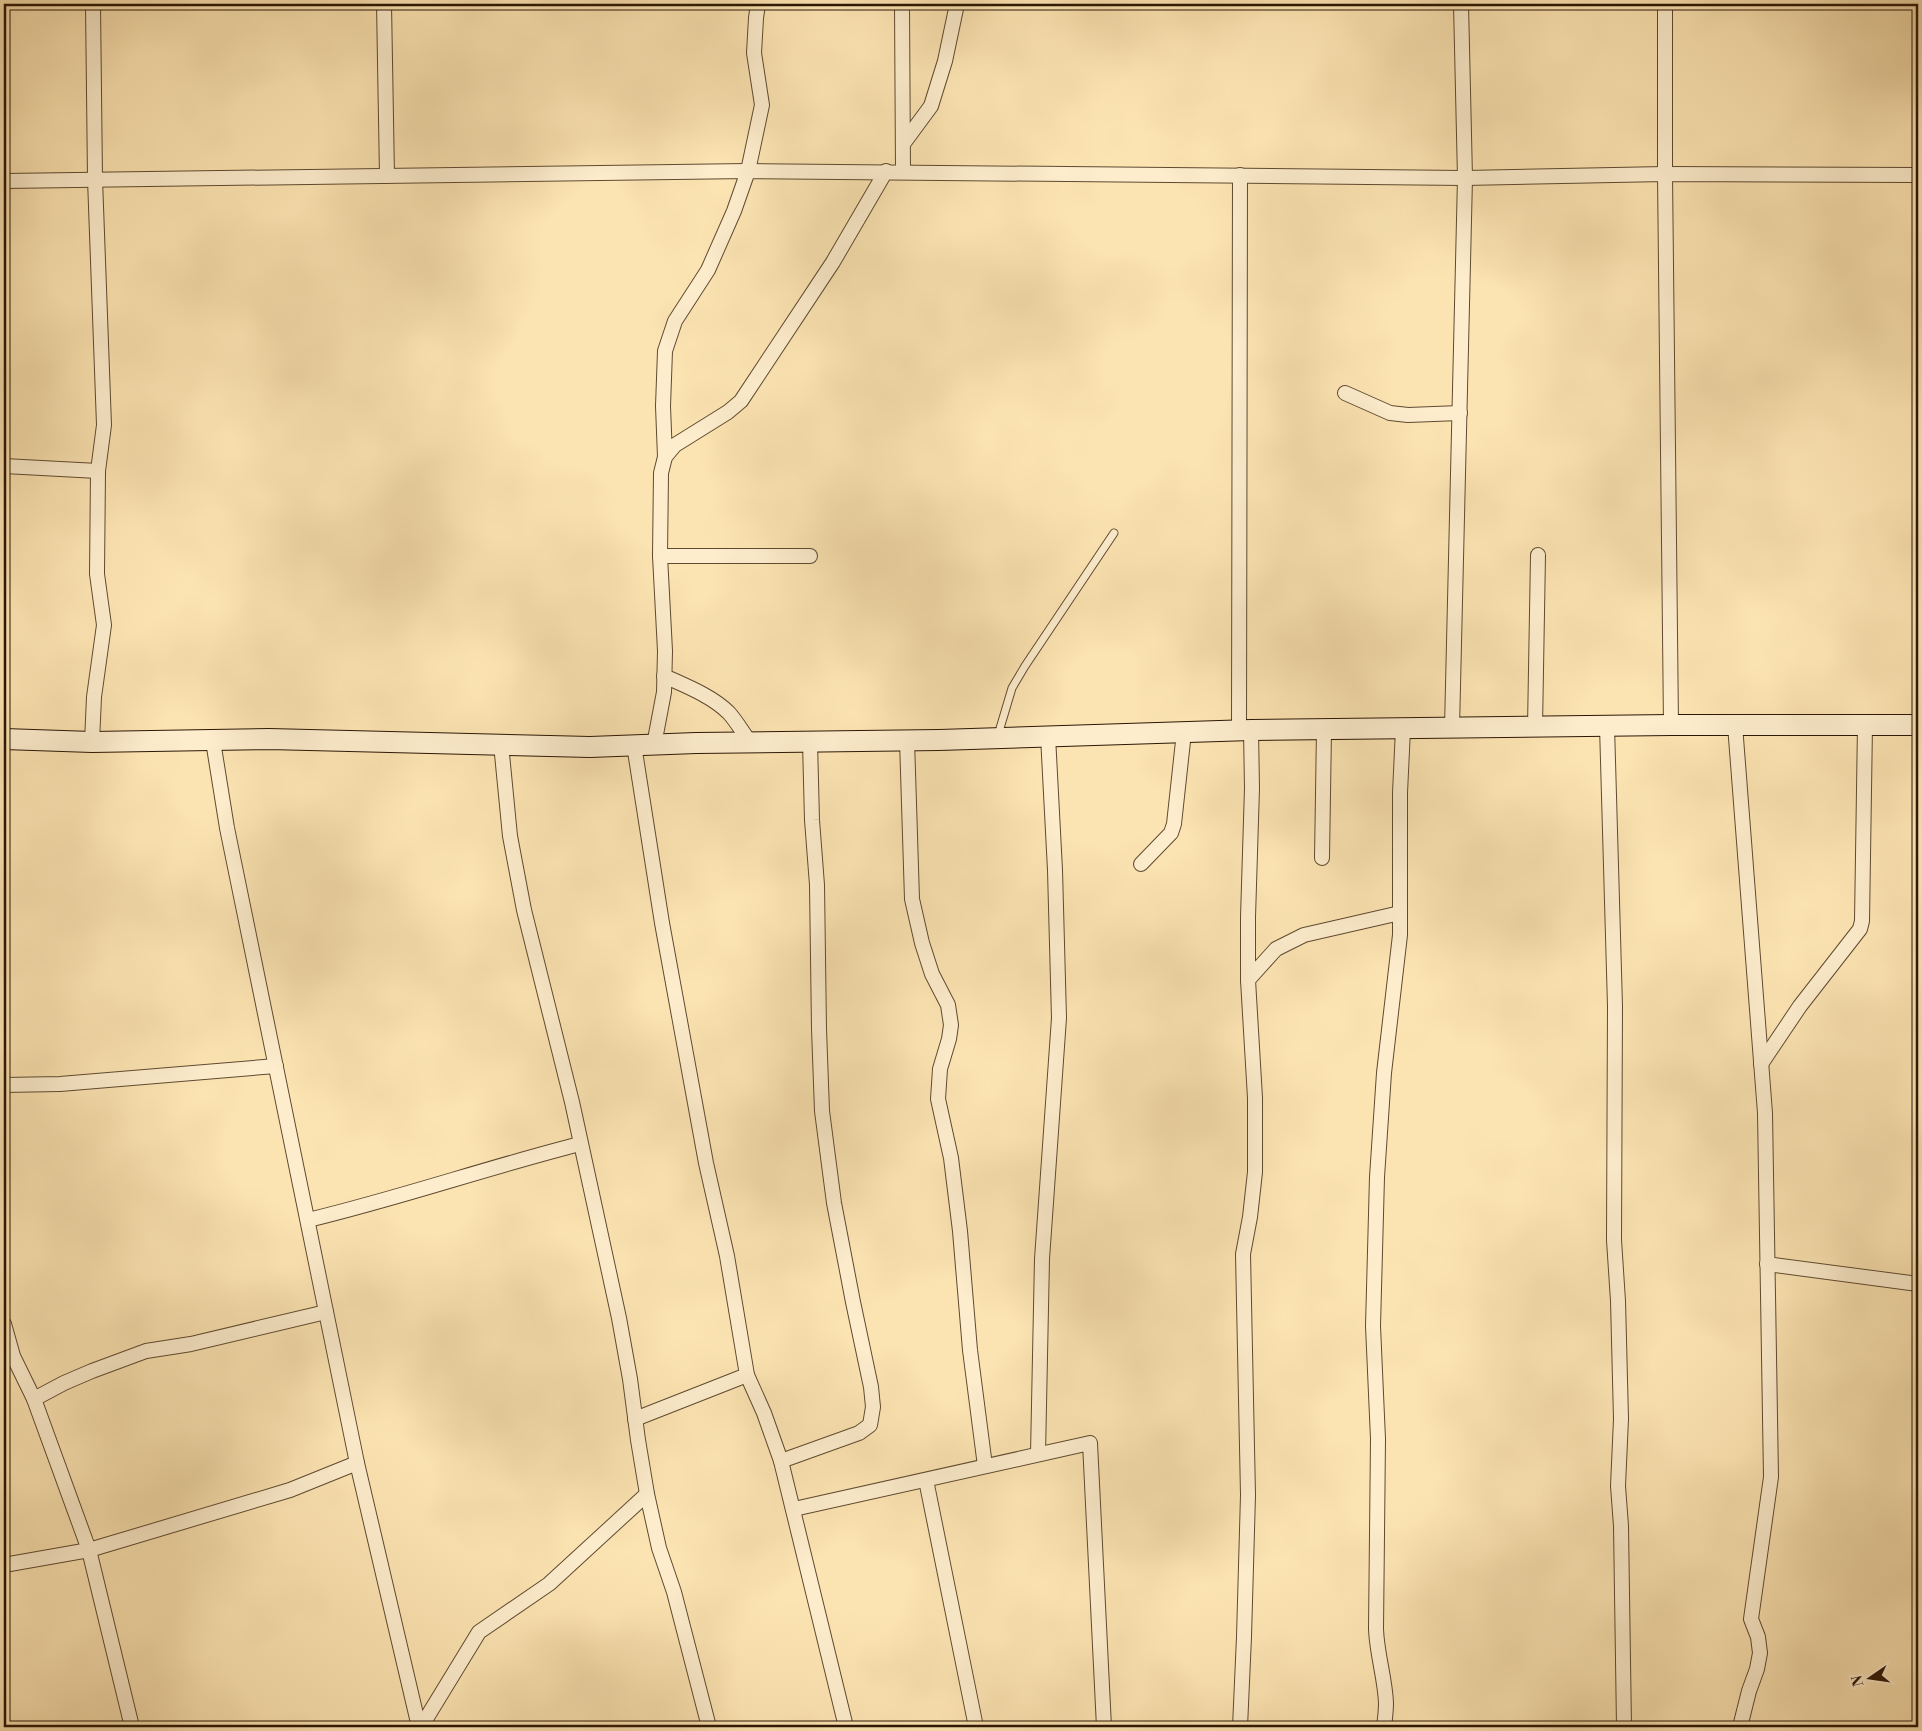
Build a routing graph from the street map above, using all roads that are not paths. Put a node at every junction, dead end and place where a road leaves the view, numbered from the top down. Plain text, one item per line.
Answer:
1 (93, 4) edge
2 (384, 4) edge
3 (758, 4) edge
4 (902, 4) edge
5 (957, 4) edge
6 (1461, 4) edge
7 (1665, 4) edge
8 (903, 144) junction
9 (748, 171) junction
10 (886, 171) junction
11 (904, 171) junction
12 (1665, 174) junction
13 (1240, 175) junction
14 (1918, 175) edge
15 (387, 176) junction
16 (1465, 178) junction
17 (95, 179) junction
18 (4, 180) edge
19 (1345, 393) dead end
20 (1460, 413) junction
21 (665, 458) junction
22 (4, 466) edge
23 (98, 470) junction
24 (1114, 533) dead end
25 (1538, 555) dead end
26 (660, 556) junction
27 (810, 556) dead end
28 (664, 676) junction
29 (1734, 725) junction
30 (1865, 725) junction
31 (1918, 725) edge
32 (1607, 726) junction
33 (1670, 726) junction
34 (1535, 727) junction
35 (1452, 728) junction
36 (1403, 729) junction
37 (1245, 730) junction
38 (1324, 730) junction
39 (1184, 732) junction
40 (1048, 736) junction
41 (998, 738) junction
42 (4, 739) edge
43 (213, 740) junction
44 (907, 740) junction
45 (92, 742) junction
46 (750, 742) junction
47 (810, 742) junction
48 (501, 744) junction
49 (654, 745) junction
50 (634, 746) junction
51 (1322, 858) dead end
52 (1140, 864) dead end
53 (1400, 913) junction
54 (1248, 980) junction
55 (1761, 1064) junction
56 (276, 1066) junction
57 (4, 1085) edge
58 (580, 1144) junction
59 (308, 1220) junction
60 (1767, 1264) junction
61 (1918, 1284) edge
62 (326, 1312) junction
63 (4, 1324) edge
64 (747, 1375) junction
65 (34, 1399) junction
66 (635, 1419) junction
67 (1038, 1454) junction
68 (781, 1461) junction
69 (357, 1463) junction
70 (984, 1466) junction
71 (926, 1480) junction
72 (647, 1494) junction
73 (794, 1510) junction
74 (89, 1550) junction
75 (4, 1564) edge
76 (132, 1727) edge
77 (420, 1727) edge
78 (710, 1727) edge
79 (846, 1727) edge
80 (976, 1727) edge
81 (1104, 1727) edge
82 (1240, 1727) edge
83 (1384, 1727) edge
84 (1624, 1727) edge
85 (1740, 1727) edge

1 - 17 street
2 - 15 street
3 - 9 street
4 - 8 street
5 - 8 street
6 - 16 street
7 - 12 street
8 - 11 street
9 - 10 street
9 - 15 street
9 - 21 street
10 - 11 street
10 - 21 street
11 - 13 street
12 - 14 street
12 - 16 street
12 - 33 street
13 - 16 street
13 - 37 street
15 - 17 street
16 - 20 street
17 - 18 street
17 - 23 street
19 - 20 street
20 - 35 street
21 - 26 street
22 - 23 street
23 - 45 street
24 - 41 lane
25 - 34 street
26 - 27 street
26 - 28 street
28 - 46 street
28 - 49 street
29 - 30 street
29 - 33 street
29 - 55 street
30 - 31 street
30 - 55 street
32 - 33 street
32 - 34 street
32 - 84 street
34 - 35 street
35 - 36 street
36 - 38 street
36 - 53 street
37 - 38 street
37 - 39 street
37 - 54 street
38 - 51 street
39 - 40 street
39 - 52 street
40 - 41 street
40 - 67 street
41 - 44 street
42 - 45 street
43 - 45 street
43 - 48 street
43 - 56 street
44 - 47 street
44 - 70 street
46 - 47 street
46 - 49 street
47 - 68 street
48 - 50 street
48 - 58 street
49 - 50 street
50 - 64 street
53 - 54 street
53 - 83 street
54 - 82 street
55 - 60 street
56 - 57 street
56 - 59 street
58 - 59 street
58 - 66 street
59 - 62 street
60 - 61 street
60 - 85 street
62 - 65 street
62 - 69 street
63 - 65 street
64 - 66 street
64 - 68 street
65 - 74 street
66 - 72 street
67 - 70 street
67 - 81 street
68 - 73 street
69 - 74 street
69 - 77 street
70 - 71 street
71 - 73 street
71 - 80 street
72 - 77 street
72 - 78 street
73 - 79 street
74 - 75 street
74 - 76 street

